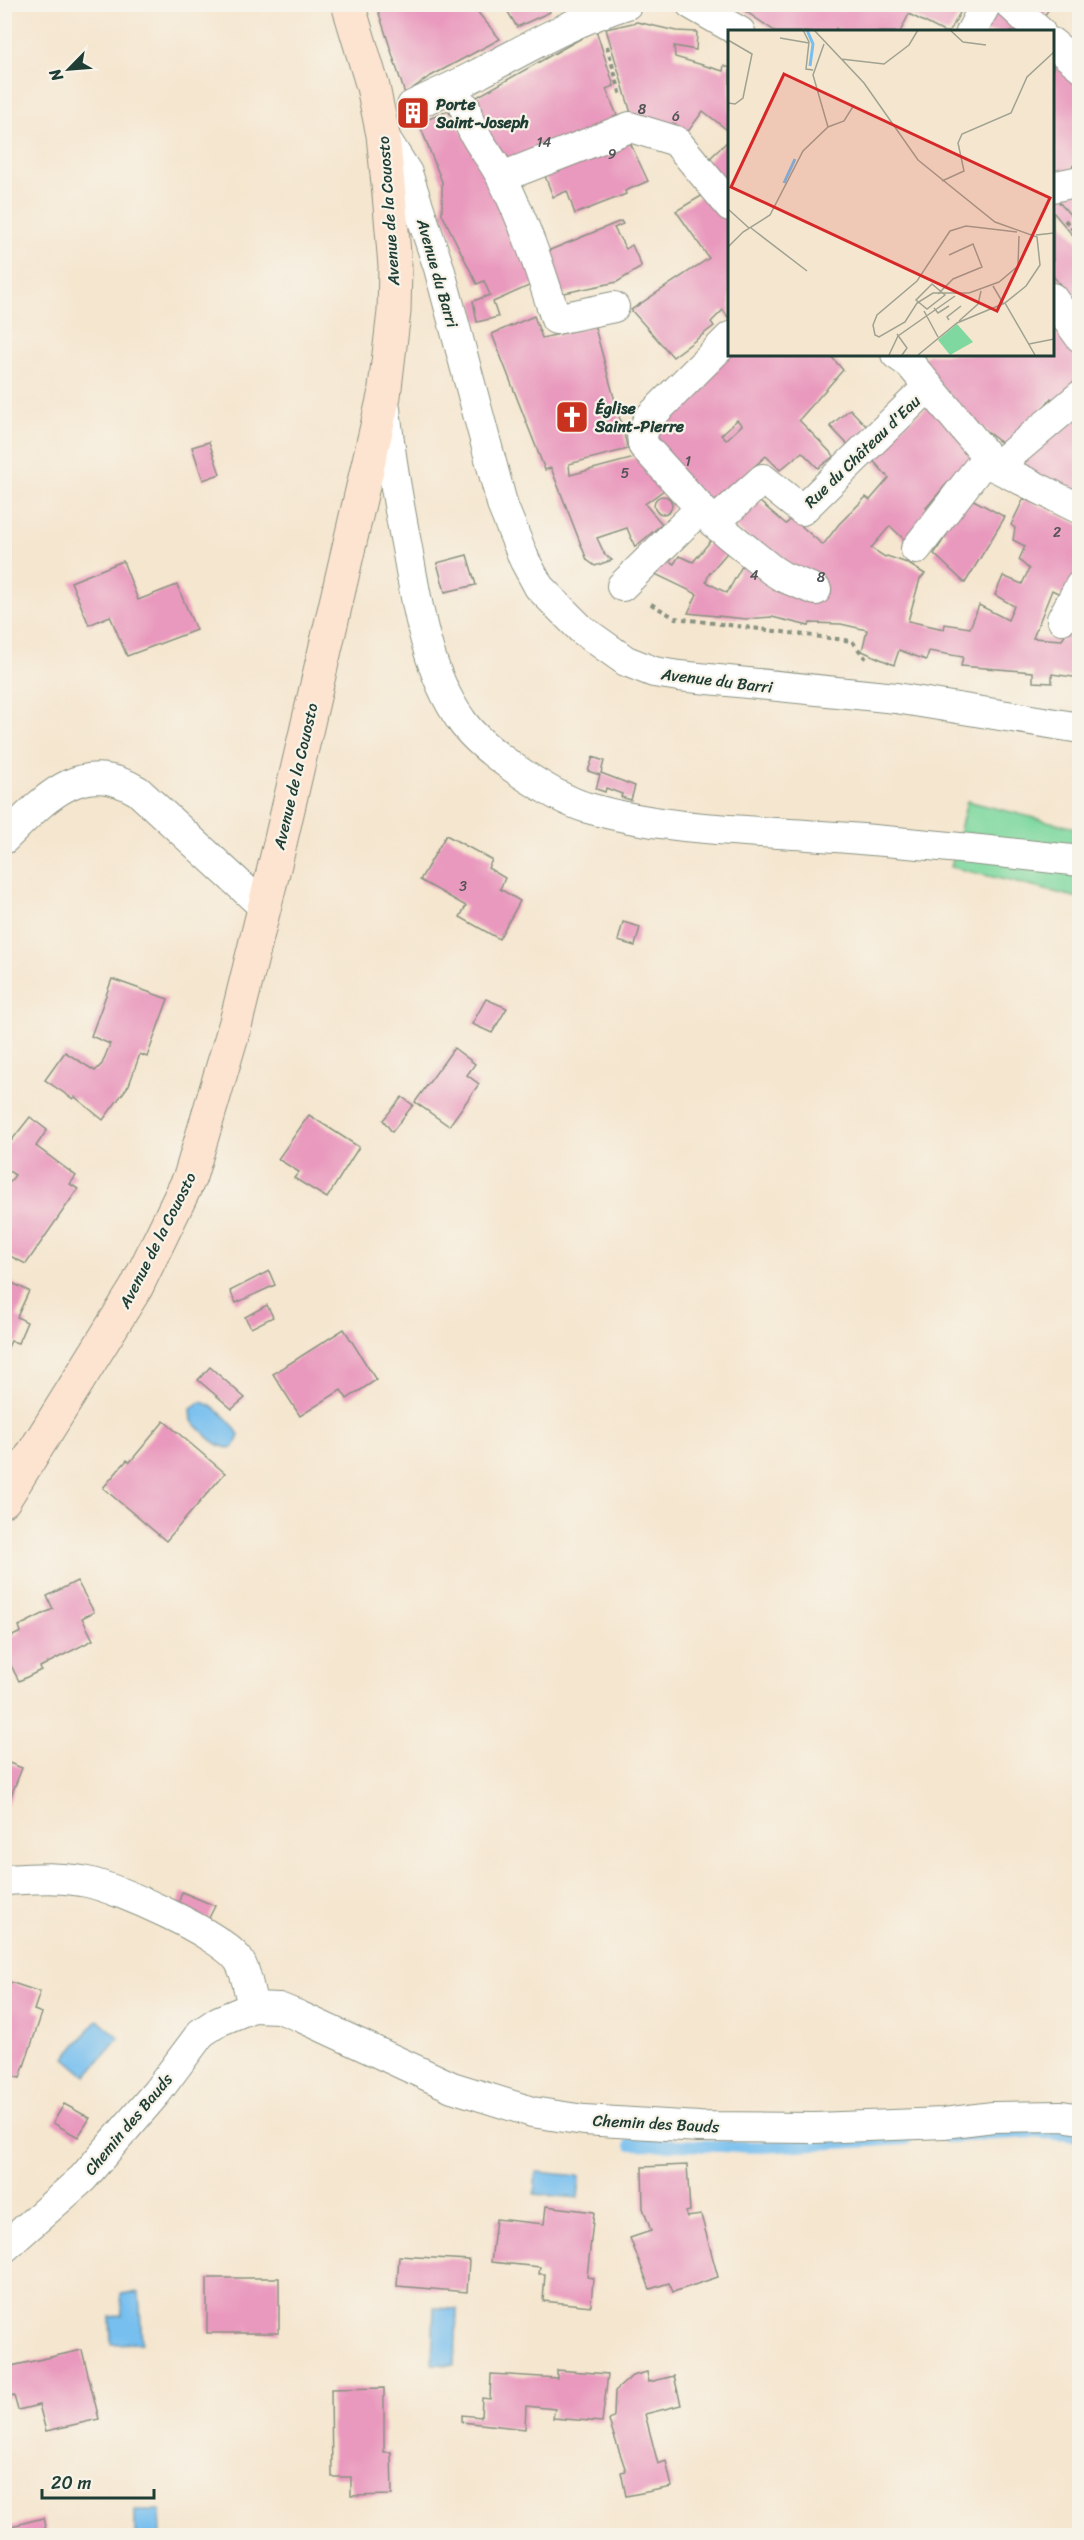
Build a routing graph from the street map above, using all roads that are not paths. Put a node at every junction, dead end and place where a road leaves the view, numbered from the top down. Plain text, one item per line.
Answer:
1 (348, 4) edge
2 (627, 4) edge
3 (691, 4) edge
4 (986, 4) edge
5 (1010, 4) edge
6 (563, 16) edge
7 (737, 30) edge
8 (972, 30) edge
9 (1038, 30) edge
10 (1054, 43) edge
11 (1080, 66) edge
12 (465, 107) dead end
13 (396, 117) junction
14 (502, 177) junction
15 (1080, 180) edge
16 (1054, 187) edge
17 (728, 204) edge
18 (1054, 299) edge
19 (614, 307) dead end
20 (1080, 337) edge
21 (728, 340) edge
22 (910, 356) edge
23 (928, 387) junction
24 (384, 396) junction
25 (1080, 396) edge
26 (991, 462) junction
27 (1080, 509) edge
28 (707, 516) junction
29 (916, 549) dead end
30 (622, 586) road end
31 (1080, 586) edge
32 (816, 590) dead end
33 (1062, 619) dead end
34 (1080, 728) edge
35 (4, 839) edge
36 (1080, 861) edge
37 (264, 907) junction
38 (4, 1500) edge
39 (4, 1880) edge
40 (253, 2007) junction
41 (1080, 2119) edge
42 (4, 2248) edge

1 - 13 main road, Avenue de la Couosto
2 - 6 street
3 - 7 street
4 - 8 street
5 - 9 street
6 - 13 street
10 - 11 street
12 - 14 street
13 - 24 main road, Avenue de la Couosto
13 - 34 street, Avenue du Barri
14 - 17 street
14 - 19 street
15 - 16 street
18 - 20 street
21 - 28 street
22 - 23 street
23 - 26 street
23 - 28 street, Rue du Château d'Eau
24 - 36 street
24 - 37 main road, Avenue de la Couosto
25 - 26 street
26 - 27 street
26 - 29 street
28 - 30 street
28 - 32 street
31 - 33 street
35 - 37 street
37 - 38 main road, Avenue de la Couosto
39 - 40 street
40 - 41 street, Chemin des Bauds
40 - 42 street, Chemin des Bauds

